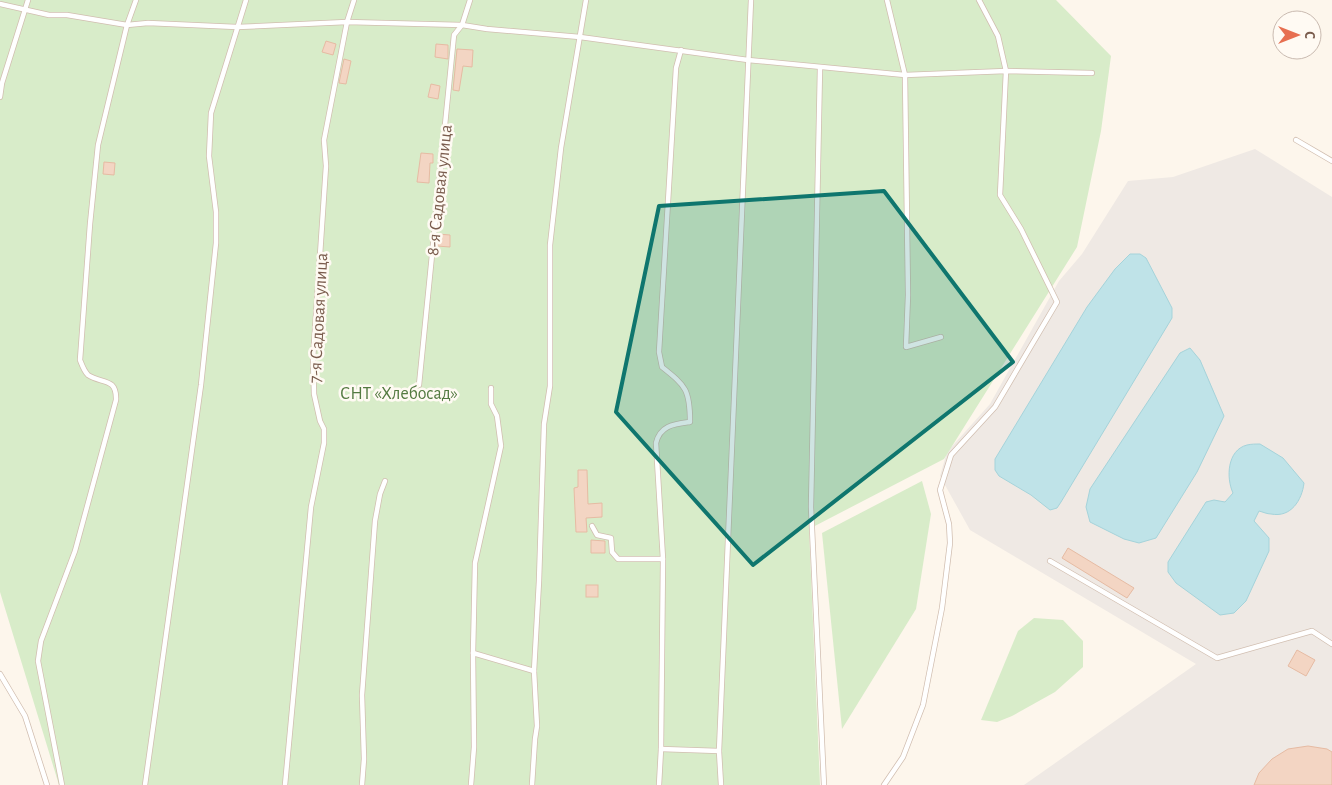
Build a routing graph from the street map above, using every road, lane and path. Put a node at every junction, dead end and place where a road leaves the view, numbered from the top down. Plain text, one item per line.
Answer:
1 (28, 0) edge
2 (136, 0) edge
3 (246, 0) edge
4 (354, 0) edge
5 (470, 0) edge
6 (586, 0) edge
7 (751, 0) edge
8 (887, 0) edge
9 (979, 0) edge
10 (0, 4) edge
11 (24, 10) junction
12 (347, 22) junction
13 (127, 25) junction
14 (462, 25) junction
15 (237, 28) junction
16 (580, 37) junction
17 (681, 50) junction
18 (748, 60) junction
19 (820, 68) junction
20 (1006, 71) junction
21 (1092, 73) dead end
22 (905, 75) junction
23 (0, 97) edge
24 (1296, 140) dead end
25 (1332, 161) edge
26 (941, 337) dead end
27 (419, 385) dead end
28 (491, 388) dead end
29 (385, 481) dead end
30 (592, 526) dead end
31 (663, 559) junction
32 (1050, 560) dead end
33 (1332, 644) edge
34 (473, 653) junction
35 (534, 672) junction
36 (0, 674) edge
37 (661, 749) junction
38 (719, 751) junction
39 (47, 785) edge
40 (62, 785) edge
41 (145, 785) edge
42 (285, 785) edge
43 (362, 785) edge
44 (471, 785) edge
45 (532, 785) edge
46 (659, 785) edge
47 (721, 785) edge
48 (824, 785) edge
49 (884, 785) edge

1 - 11 lane
2 - 13 lane
3 - 15 lane
4 - 12 lane, 7-я Садовая улица
5 - 14 lane, 8-я Садовая улица
6 - 16 lane
7 - 18 lane
8 - 22 lane
9 - 20 lane
10 - 11 lane
11 - 13 lane
11 - 23 lane
12 - 14 lane
12 - 15 lane
12 - 42 lane, 7-я Садовая улица
13 - 15 lane
13 - 40 lane
14 - 16 lane
14 - 27 lane, 8-я Садовая улица
15 - 41 lane
16 - 17 lane
16 - 35 lane
17 - 18 lane
17 - 31 lane
18 - 19 lane
18 - 38 lane
19 - 22 lane
19 - 48 lane
20 - 21 lane
20 - 22 lane
20 - 49 lane
22 - 26 lane
24 - 25 lane
28 - 34 lane
29 - 43 lane
30 - 31 lane
31 - 37 lane
32 - 33 lane
34 - 35 lane
34 - 44 lane
35 - 45 lane
36 - 39 lane
37 - 38 lane
37 - 46 lane
38 - 47 lane

